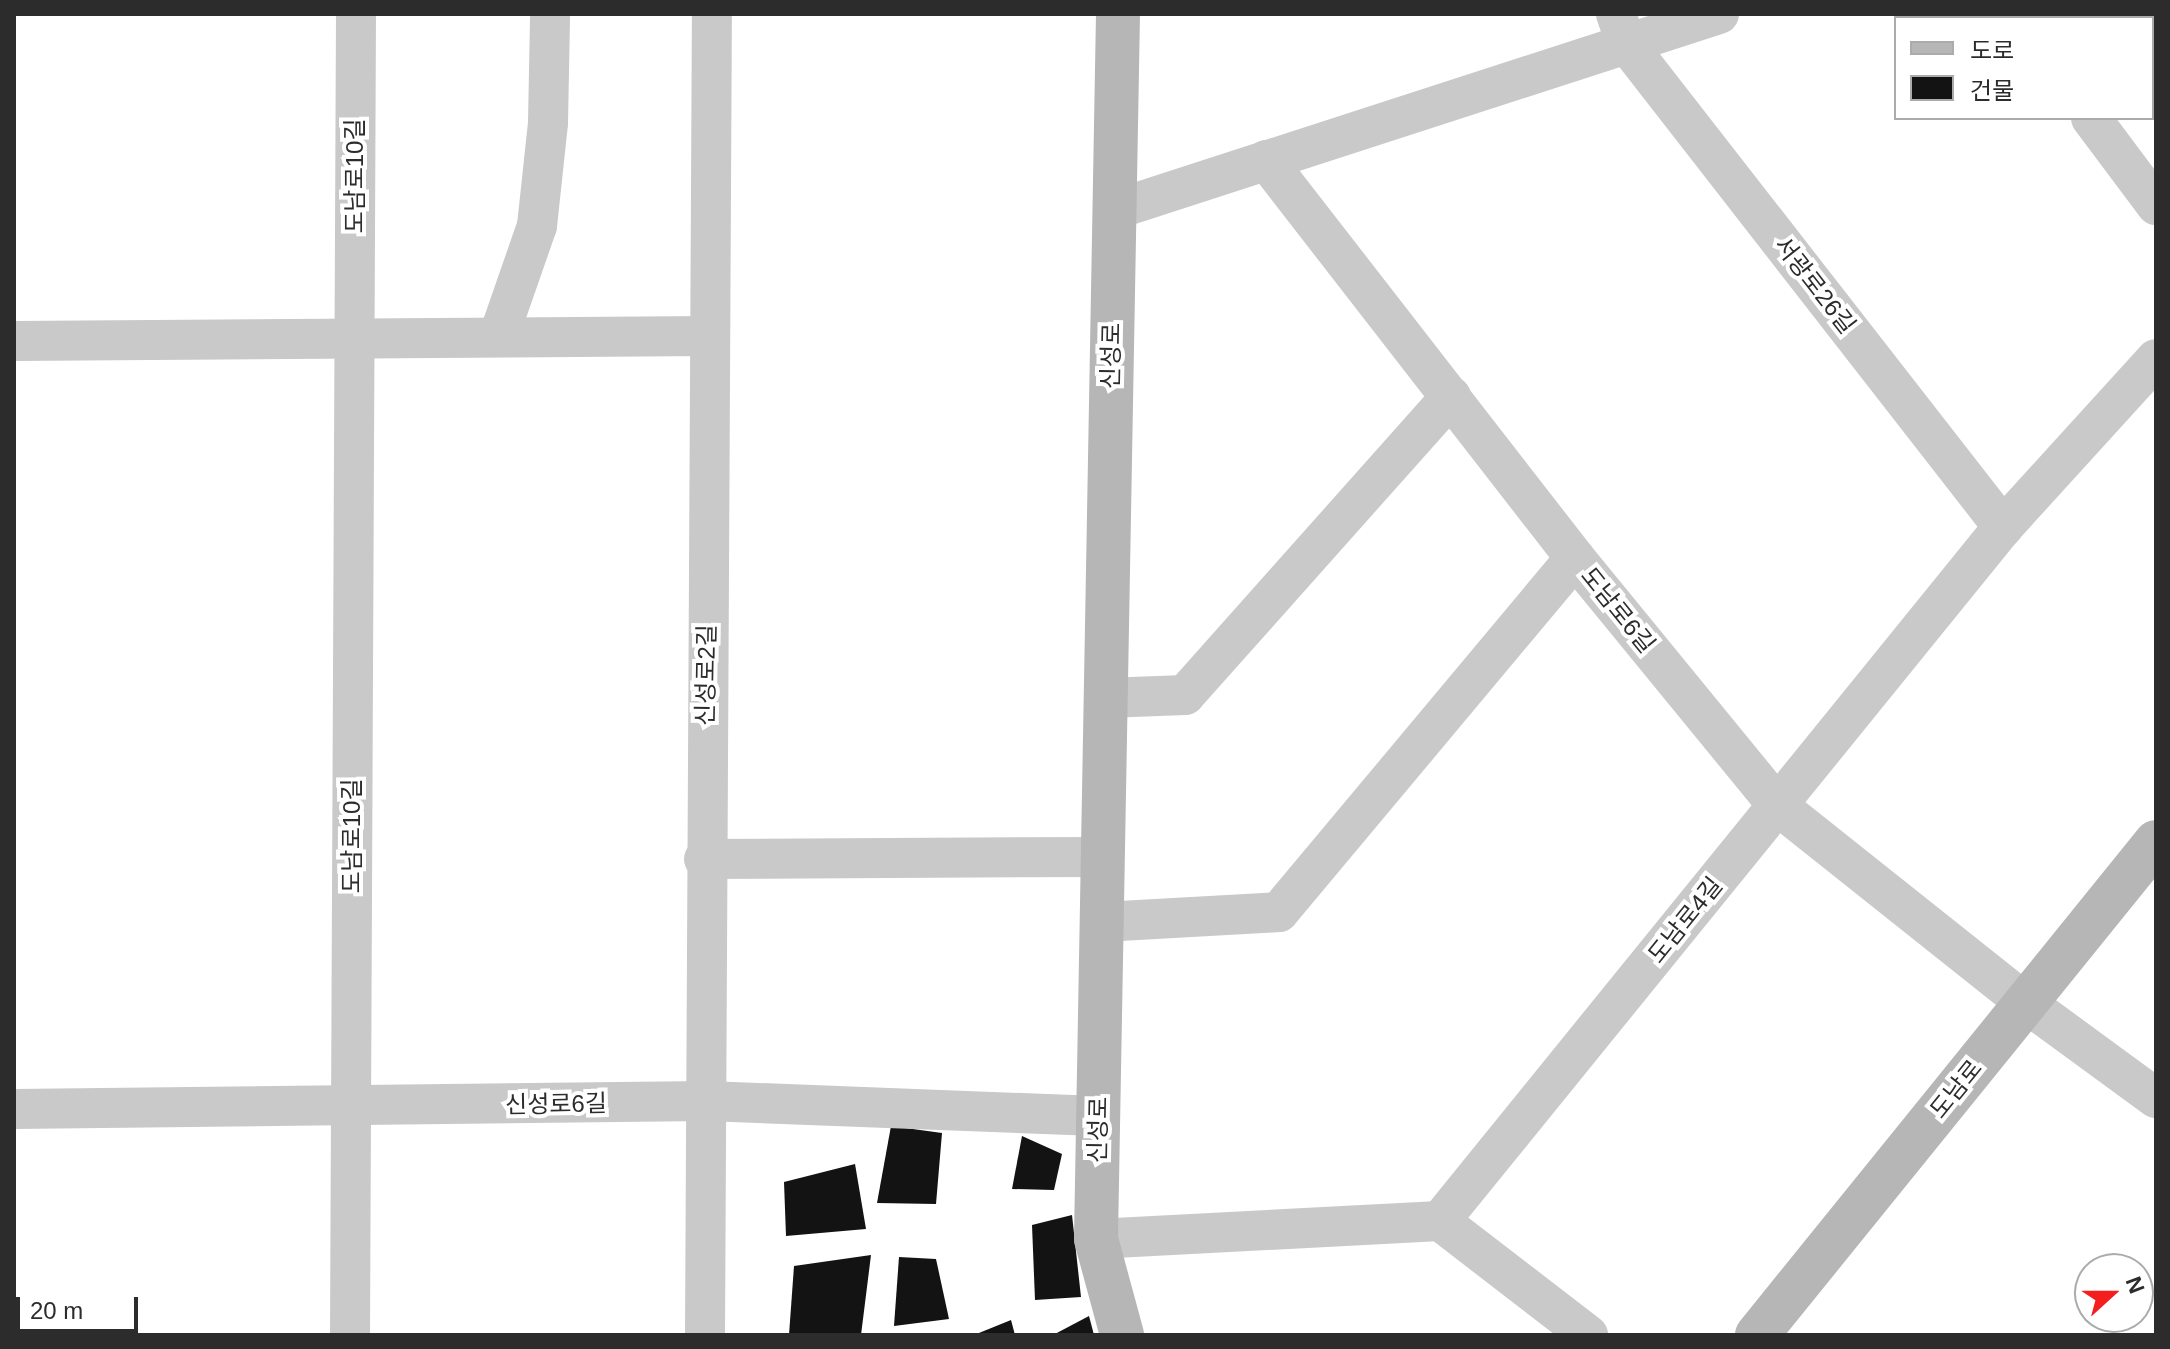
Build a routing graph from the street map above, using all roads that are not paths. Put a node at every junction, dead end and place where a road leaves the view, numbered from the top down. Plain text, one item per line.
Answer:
1 (356, 14) edge
2 (550, 14) edge
3 (712, 14) edge
4 (1118, 14) edge
5 (1719, 14) edge
6 (1621, 29) edge
7 (2092, 120) edge
8 (1266, 160) junction
9 (2156, 205) edge
10 (1114, 210) junction
11 (499, 335) junction
12 (709, 336) junction
13 (354, 338) junction
14 (14, 341) edge
15 (2156, 359) edge
16 (1451, 396) junction
17 (2003, 527) junction
18 (1575, 558) junction
19 (1105, 698) junction
20 (1778, 806) junction
21 (2156, 842) edge
22 (1102, 857) junction
23 (704, 859) junction
24 (1102, 922) junction
25 (2026, 1003) junction
26 (2156, 1098) edge
27 (707, 1101) junction
28 (350, 1108) junction
29 (14, 1109) edge
30 (1098, 1116) junction
31 (1440, 1221) junction
32 (1096, 1239) junction
33 (350, 1335) edge
34 (705, 1335) edge
35 (1122, 1335) edge
36 (1588, 1335) edge
37 (1757, 1335) edge

1 - 13 street, 도남로10길
2 - 11 street
3 - 12 street, 신성로2길
4 - 10 street, 신성로
5 - 6 street
6 - 8 street
6 - 17 street, 서광로26길
7 - 9 street
8 - 10 street
8 - 16 street, 도남로6길
10 - 19 street, 신성로
11 - 12 street
11 - 13 street
12 - 23 street, 신성로2길
13 - 14 street
13 - 28 street, 도남로10길
15 - 17 street, 도남로4길
16 - 18 street, 도남로6길
16 - 19 street
17 - 20 street, 도남로4길
18 - 20 street, 도남로6길
18 - 24 street
19 - 22 street, 신성로
20 - 25 street, 도남로6길
20 - 31 street, 도남로4길
21 - 25 street, 도남로
22 - 23 street
22 - 24 street, 신성로
23 - 27 street, 신성로2길
24 - 30 street, 신성로
25 - 26 street, 도남로6길
25 - 37 street, 도남로
27 - 28 street, 신성로6길
27 - 30 street, 신성로6길
27 - 34 street, 신성로2길
28 - 29 street, 신성로6길
28 - 33 street, 도남로10길
30 - 32 street, 신성로
31 - 32 street
31 - 36 street
32 - 35 street, 신성로

